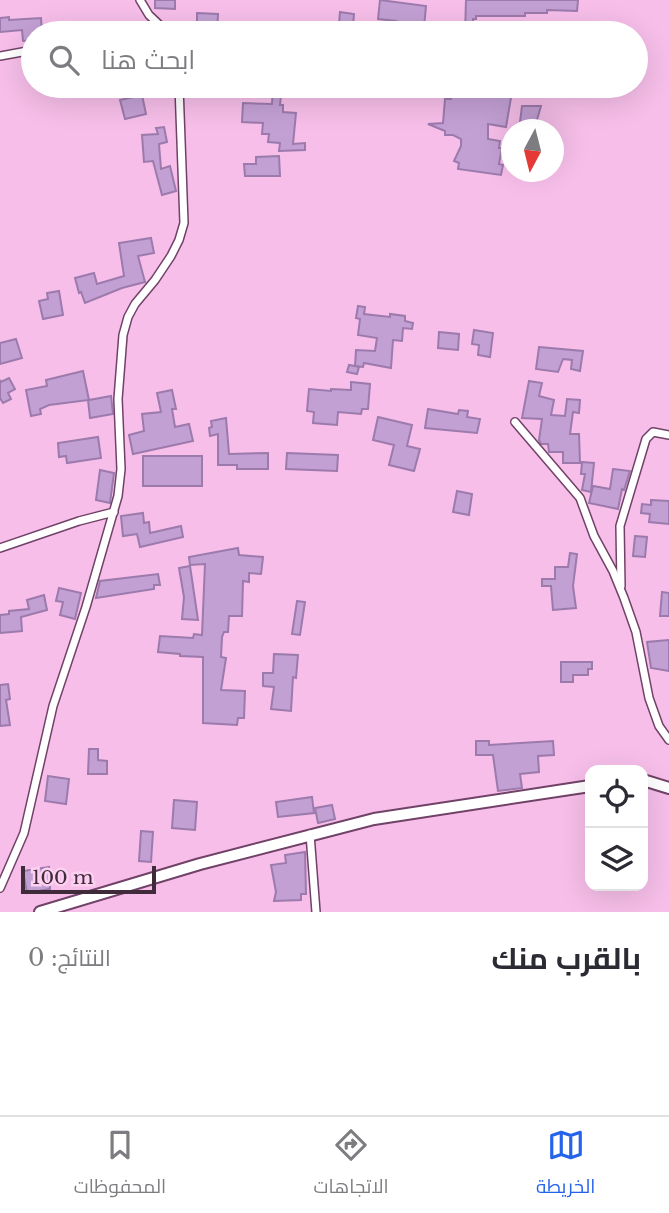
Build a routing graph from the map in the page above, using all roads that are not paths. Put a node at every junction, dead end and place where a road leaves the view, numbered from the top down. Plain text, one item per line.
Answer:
1 (140, 0) edge
2 (155, 21) edge
3 (21, 52) edge
4 (0, 56) edge
5 (179, 98) edge
6 (514, 422) dead end
7 (669, 435) edge
8 (114, 512) junction
9 (0, 548) edge
10 (621, 590) junction
11 (669, 740) edge
12 (648, 782) edge
13 (585, 787) edge
14 (669, 788) edge
15 (310, 834) junction
16 (0, 888) edge
17 (40, 912) edge
18 (316, 912) edge

1 - 2 street
3 - 4 street
5 - 8 street
6 - 10 street
7 - 10 street
8 - 9 street
8 - 16 street
10 - 11 street
12 - 14 main road
13 - 15 main road
15 - 17 main road
15 - 18 street

